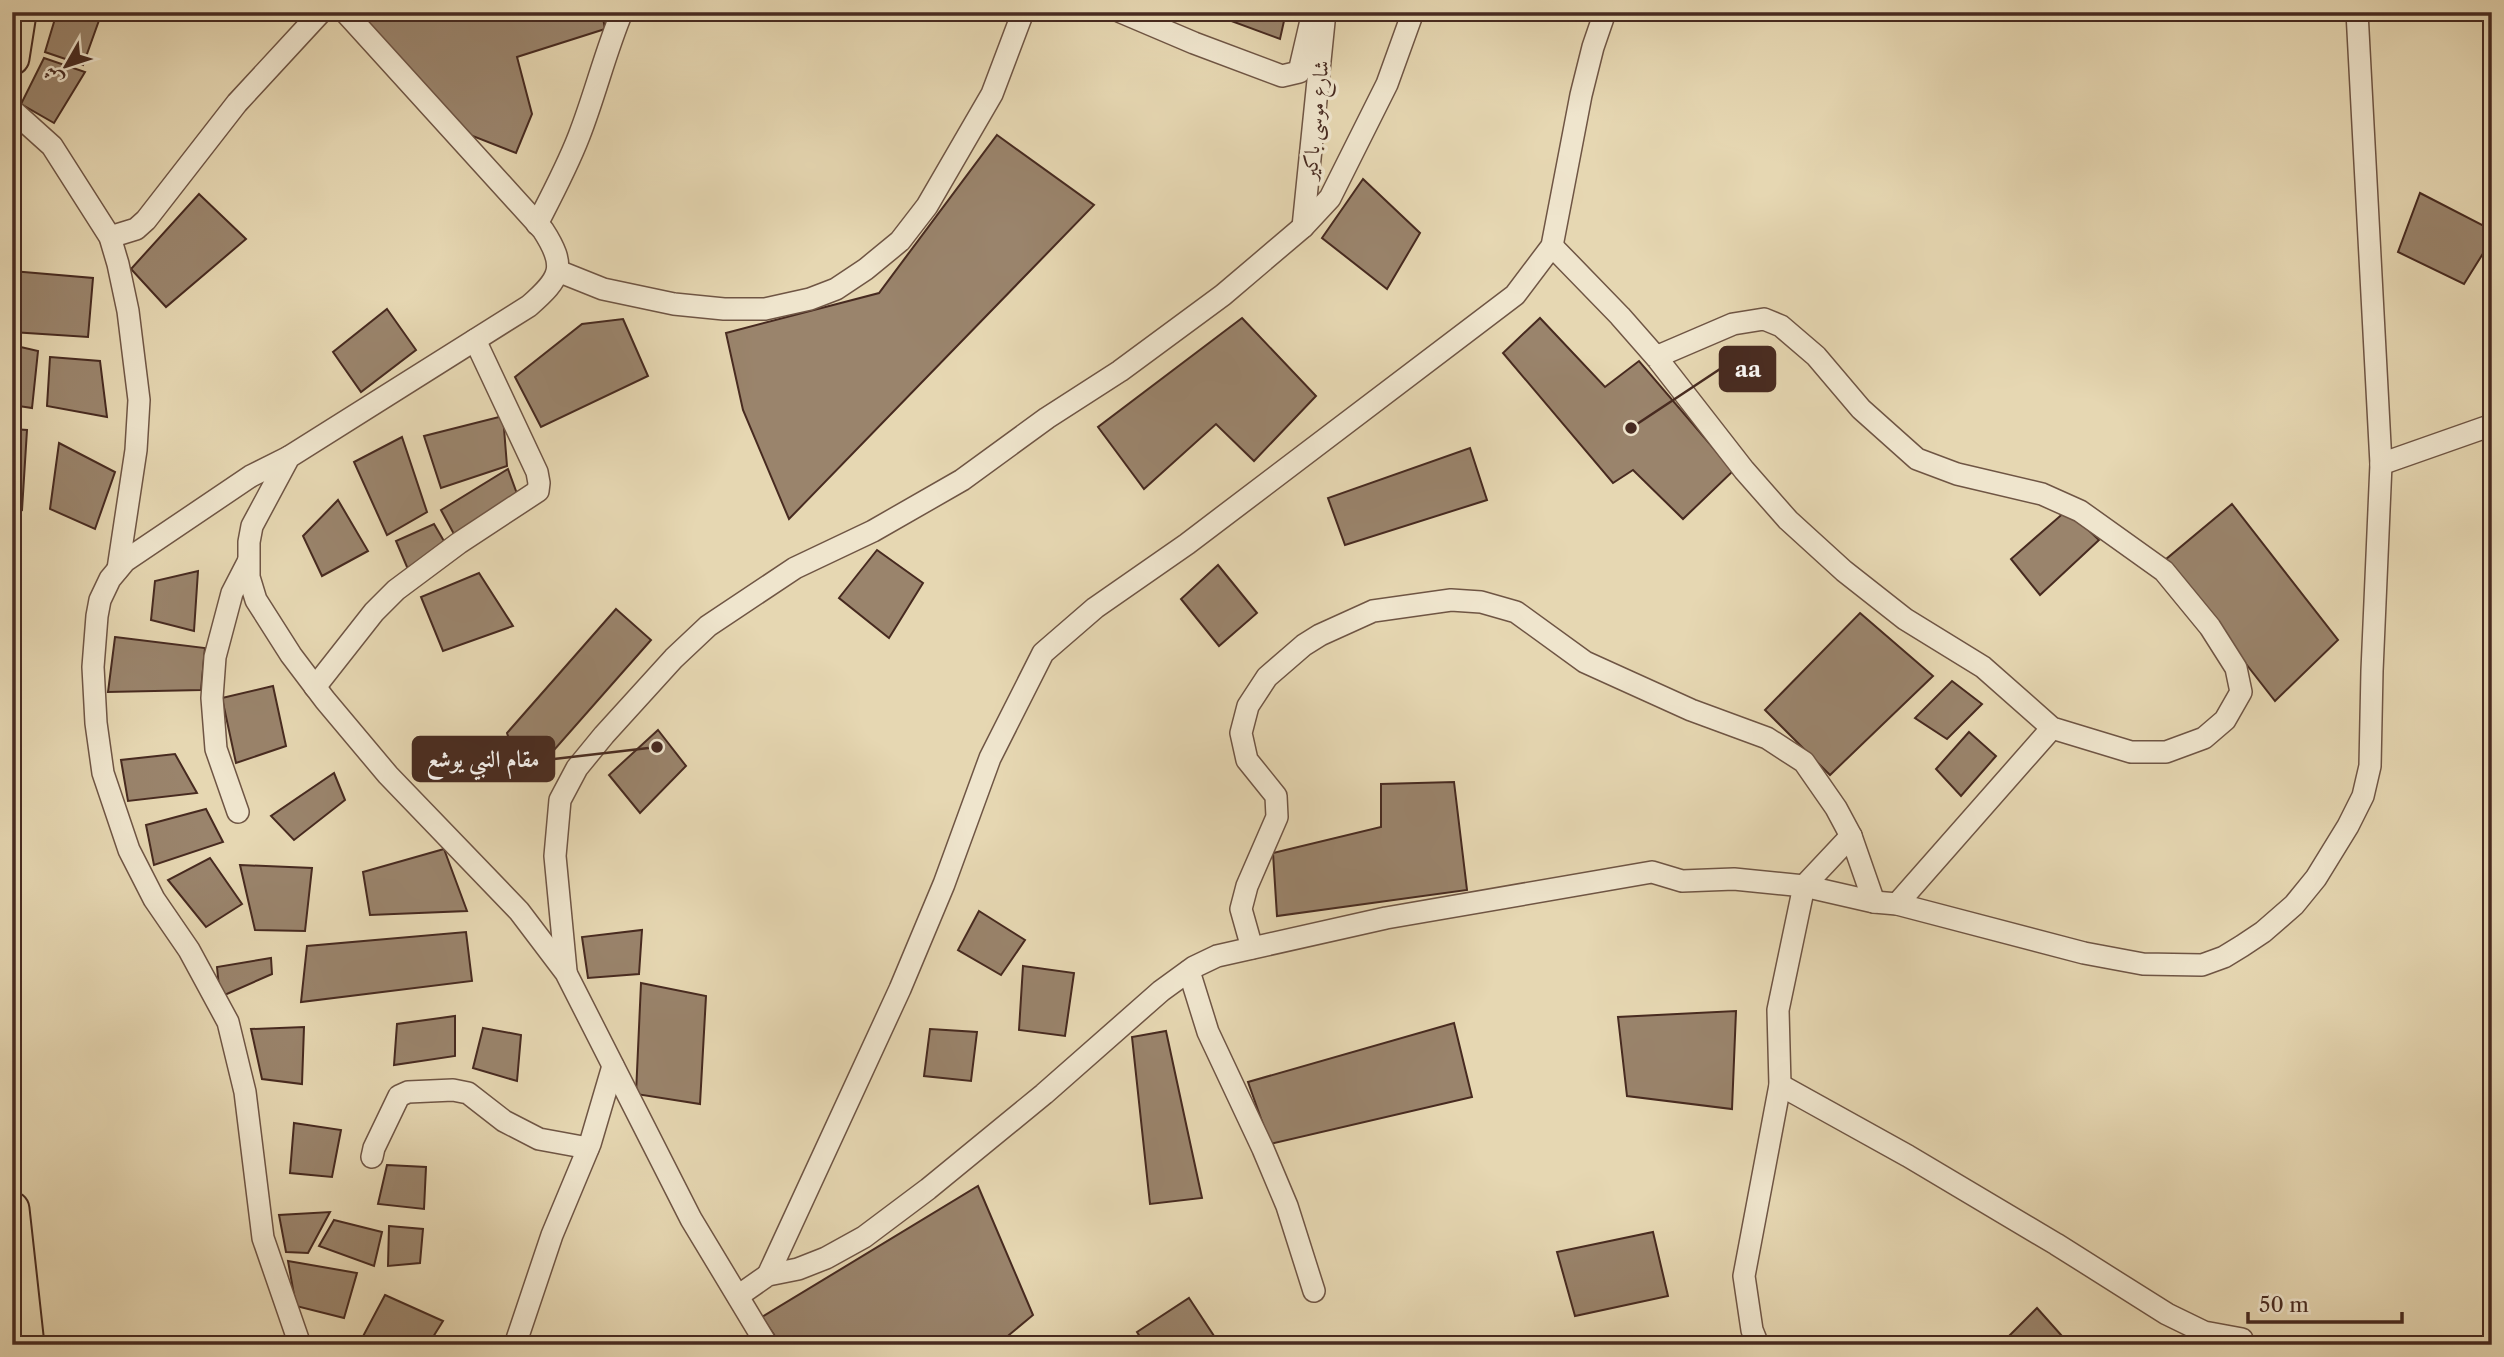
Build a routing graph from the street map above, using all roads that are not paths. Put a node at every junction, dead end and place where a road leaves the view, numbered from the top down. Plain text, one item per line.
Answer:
1 (321, 12) edge
2 (345, 12) edge
3 (622, 12) edge
4 (1023, 12) edge
5 (1121, 12) edge
6 (1313, 12) edge
7 (1325, 12) edge
8 (1413, 12) edge
9 (1605, 12) edge
10 (2357, 12) edge
11 (18, 20) dead end
12 (12, 58) edge
13 (12, 110) edge
14 (537, 224) junction
15 (1303, 227) junction
16 (110, 237) junction
17 (1552, 246) junction
18 (558, 271) junction
19 (475, 340) junction
20 (1656, 357) junction
21 (2492, 425) edge
22 (289, 457) junction
23 (2381, 464) junction
24 (249, 560) junction
25 (118, 569) junction
26 (315, 687) junction
27 (2052, 728) junction
28 (238, 812) dead end
29 (1851, 836) junction
30 (1804, 886) junction
31 (1874, 902) junction
32 (1898, 904) junction
33 (1252, 948) junction
34 (1189, 971) junction
35 (566, 973) junction
36 (613, 1066) junction
37 (1780, 1085) junction
38 (588, 1148) junction
39 (372, 1157) dead end
40 (12, 1209) edge
41 (768, 1275) junction
42 (1314, 1291) dead end
43 (738, 1296) junction
44 (2242, 1339) dead end
45 (27, 1345) edge
46 (300, 1345) edge
47 (515, 1345) edge
48 (767, 1345) edge
49 (1758, 1345) edge

1 - 16 street
2 - 14 street
3 - 14 street
4 - 18 street
5 - 6 street
7 - 15 street, شارع موسى باكير
8 - 15 street
9 - 17 street
10 - 23 street
11 - 12 main road
13 - 16 street
14 - 18 street
15 - 35 street
16 - 25 street
17 - 20 street
17 - 41 street
18 - 19 street
19 - 22 street
19 - 26 street
20 - 27 street
20 - 27 street
21 - 23 street
22 - 24 street
22 - 25 street
23 - 32 street
24 - 26 street
24 - 28 street
25 - 46 street
26 - 35 street
27 - 32 street
29 - 30 street
29 - 31 street
29 - 33 street
30 - 31 street
30 - 33 street
30 - 37 street
31 - 32 street
33 - 34 street
34 - 41 street
34 - 42 street
35 - 36 street
36 - 38 street
36 - 43 street
37 - 44 street
37 - 49 street
38 - 39 street
38 - 47 street
40 - 45 main road
41 - 43 street
43 - 48 street

